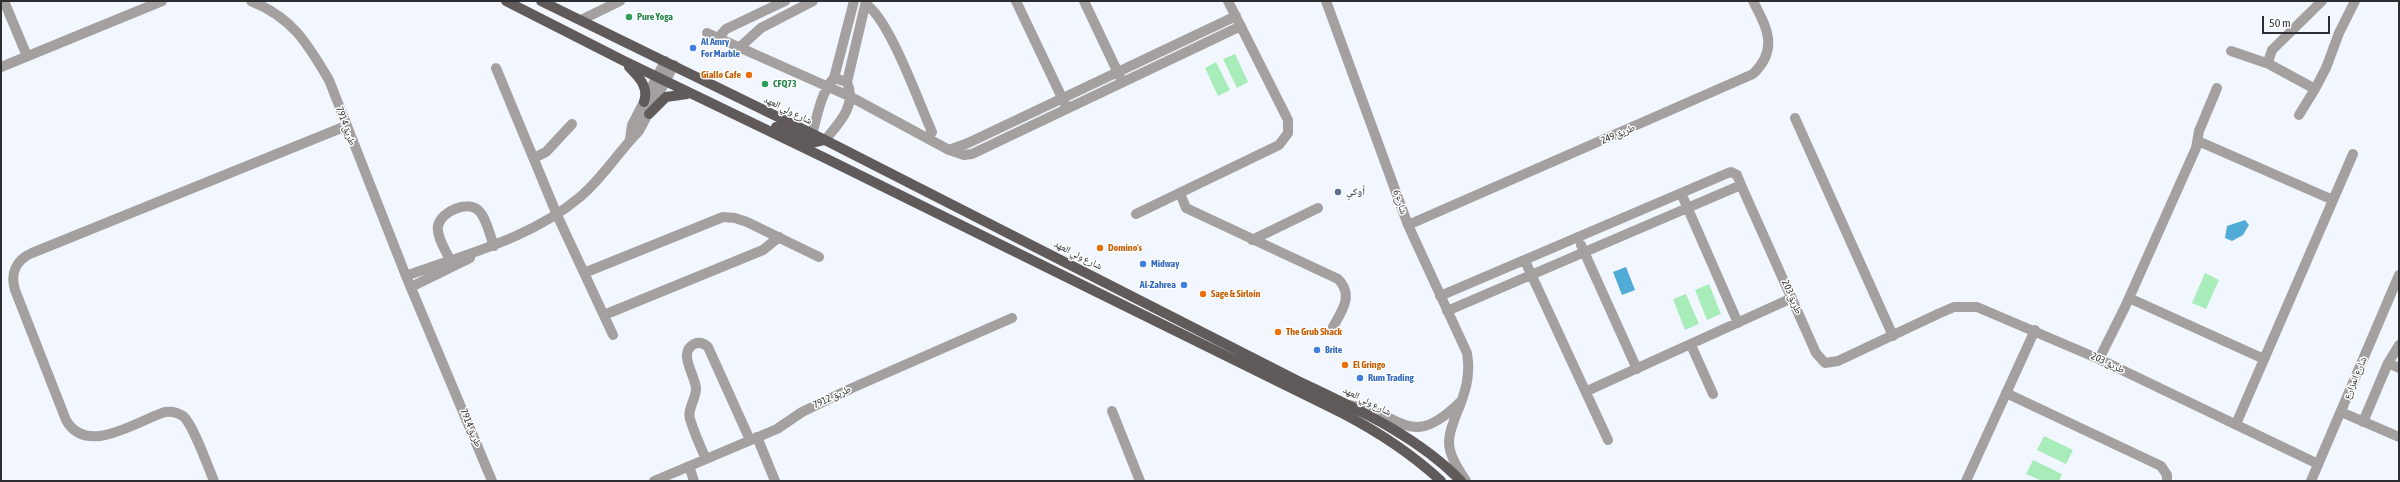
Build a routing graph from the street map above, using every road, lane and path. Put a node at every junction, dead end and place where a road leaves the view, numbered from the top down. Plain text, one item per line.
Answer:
1 (4, 1) edge
2 (162, 1) edge
3 (251, 1) edge
4 (506, 1) edge
5 (541, 1) edge
6 (620, 1) edge
7 (785, 1) edge
8 (813, 1) edge
9 (854, 1) edge
10 (1016, 1) edge
11 (1084, 1) edge
12 (1228, 1) edge
13 (1326, 1) edge
14 (1753, 1) edge
15 (2322, 1) edge
16 (2355, 1) edge
17 (867, 3) edge
18 (1236, 16) junction
19 (581, 20) junction
20 (1241, 26) junction
21 (707, 33) dead end
22 (718, 38) junction
23 (740, 47) junction
24 (2231, 51) dead end
25 (27, 56) junction
26 (624, 61) junction
27 (669, 63) junction
28 (2269, 64) junction
29 (1, 67) edge
30 (496, 68) dead end
31 (1118, 71) junction
32 (834, 78) junction
33 (662, 80) junction
34 (847, 82) junction
35 (1123, 82) junction
36 (828, 87) junction
37 (2217, 88) dead end
38 (2315, 89) junction
39 (690, 94) junction
40 (851, 97) junction
41 (1062, 98) junction
42 (644, 102) junction
43 (1067, 109) junction
44 (649, 114) junction
45 (734, 115) junction
46 (2299, 115) dead end
47 (1795, 118) dead end
48 (572, 124) dead end
49 (346, 126) junction
50 (812, 135) junction
51 (927, 138) junction
52 (630, 139) junction
53 (825, 140) junction
54 (2198, 141) junction
55 (949, 150) junction
56 (2353, 154) dead end
57 (534, 158) junction
58 (1741, 185) junction
59 (1180, 193) junction
60 (1681, 193) junction
61 (2333, 200) junction
62 (1687, 207) junction
63 (1318, 208) dead end
64 (1136, 214) dead end
65 (557, 215) junction
66 (1408, 225) junction
67 (779, 238) junction
68 (1578, 238) junction
69 (1252, 240) junction
70 (494, 246) junction
71 (1584, 251) junction
72 (474, 254) junction
73 (819, 257) dead end
74 (450, 260) junction
75 (1524, 261) junction
76 (584, 273) junction
77 (1531, 274) junction
78 (2399, 275) edge
79 (406, 276) junction
80 (411, 286) junction
81 (1440, 296) junction
82 (1792, 298) junction
83 (2129, 298) junction
84 (1447, 311) junction
85 (604, 315) junction
86 (1012, 318) dead end
87 (1738, 323) junction
88 (1333, 327) dead end
89 (2035, 330) junction
90 (613, 335) dead end
91 (1893, 336) junction
92 (1691, 345) junction
93 (2399, 345) edge
94 (2099, 359) junction
95 (2264, 359) junction
96 (2388, 363) junction
97 (2399, 368) edge
98 (1637, 369) junction
99 (1587, 391) junction
100 (2006, 393) junction
101 (1713, 394) dead end
102 (1462, 401) junction
103 (1347, 404) junction
104 (1112, 411) dead end
105 (2341, 412) junction
106 (2363, 422) junction
107 (2236, 424) junction
108 (2399, 437) edge
109 (754, 439) junction
110 (1608, 440) dead end
111 (706, 459) junction
112 (2318, 464) junction
113 (689, 466) junction
114 (214, 481) edge
115 (492, 481) edge
116 (654, 481) edge
117 (694, 481) edge
118 (775, 481) edge
119 (1140, 481) edge
120 (1441, 481) edge
121 (1461, 481) edge
122 (1466, 481) edge
123 (1966, 481) edge
124 (2167, 481) edge
125 (2311, 481) edge

1 - 25 street
2 - 25 street
3 - 49 street, طريق 7914
4 - 26 main road
5 - 19 main road, شارع ولي العهد
6 - 19 street
7 - 22 street
8 - 23 street
9 - 32 street
10 - 41 street
11 - 31 street
12 - 18 street
13 - 66 street, شارع 6
14 - 66 street, طريق 249
15 - 28 street
16 - 38 street
17 - 34 street
17 - 51 street
18 - 20 street
18 - 31 street
19 - 27 main road, شارع ولي العهد
20 - 35 street
20 - 59 street
21 - 22 street
22 - 23 street
23 - 36 street
24 - 28 street
25 - 29 street
26 - 33 main road
26 - 42 main road
27 - 33 street
27 - 50 main road, شارع ولي العهد
28 - 38 street
30 - 57 street
31 - 35 street
31 - 41 street
32 - 34 street
32 - 36 street
33 - 39 main road
33 - 42 street
33 - 44 street
34 - 40 street
35 - 43 street
36 - 40 street
36 - 50 street
37 - 54 street
38 - 46 street
39 - 44 main road
39 - 45 main road
40 - 51 street
40 - 53 street
41 - 43 street
41 - 55 street
42 - 52 street
43 - 55 street
44 - 52 street
45 - 53 main road
45 - 120 main road
47 - 91 street
48 - 57 street
49 - 79 street, طريق 7914
49 - 114 street
50 - 53 main road, شارع ولي العهد
51 - 55 street
52 - 65 street
53 - 103 main road, شارع ولي العهد
54 - 61 street
54 - 83 street
56 - 61 street
57 - 65 street
58 - 60 street
58 - 62 street
58 - 82 street, طريق 203
59 - 64 street
59 - 69 street
60 - 62 street
60 - 68 street
61 - 95 street
62 - 71 street
62 - 87 street
63 - 69 street
65 - 70 street
65 - 76 street
66 - 81 street, شارع 6
67 - 73 street
67 - 76 street
67 - 85 street
68 - 71 street
68 - 75 street
69 - 88 street
70 - 72 street
70 - 74 street
71 - 77 street
71 - 98 street
72 - 74 street
72 - 80 street
74 - 79 street
75 - 77 street
75 - 81 street
76 - 85 street
77 - 84 street
77 - 99 street
78 - 105 street, شارع المزارع
79 - 80 street, طريق 7914
80 - 115 street, طريق 7914
81 - 84 street, شارع 6
82 - 87 street
82 - 91 street, طريق 203
83 - 94 street
83 - 95 street
84 - 102 street, شارع 6
85 - 90 street
86 - 109 street, طريق 7912
87 - 92 street
89 - 91 street, طريق 203
89 - 94 street, طريق 203
89 - 100 street
92 - 98 street
92 - 101 street
93 - 96 street
94 - 107 street, طريق 203
95 - 107 street
96 - 97 street
96 - 106 street
98 - 99 street
99 - 110 street
100 - 123 street
100 - 124 street
102 - 103 street
102 - 122 street, شارع 6
103 - 121 main road, شارع ولي العهد
104 - 119 street
105 - 106 street
105 - 112 street, شارع المزارع
106 - 108 street
107 - 112 street, طريق 203
109 - 111 street, طريق 7912
109 - 111 street
109 - 118 street
111 - 113 street, طريق 7912
112 - 125 street, شارع المزارع
113 - 116 street, طريق 7912
113 - 117 street

